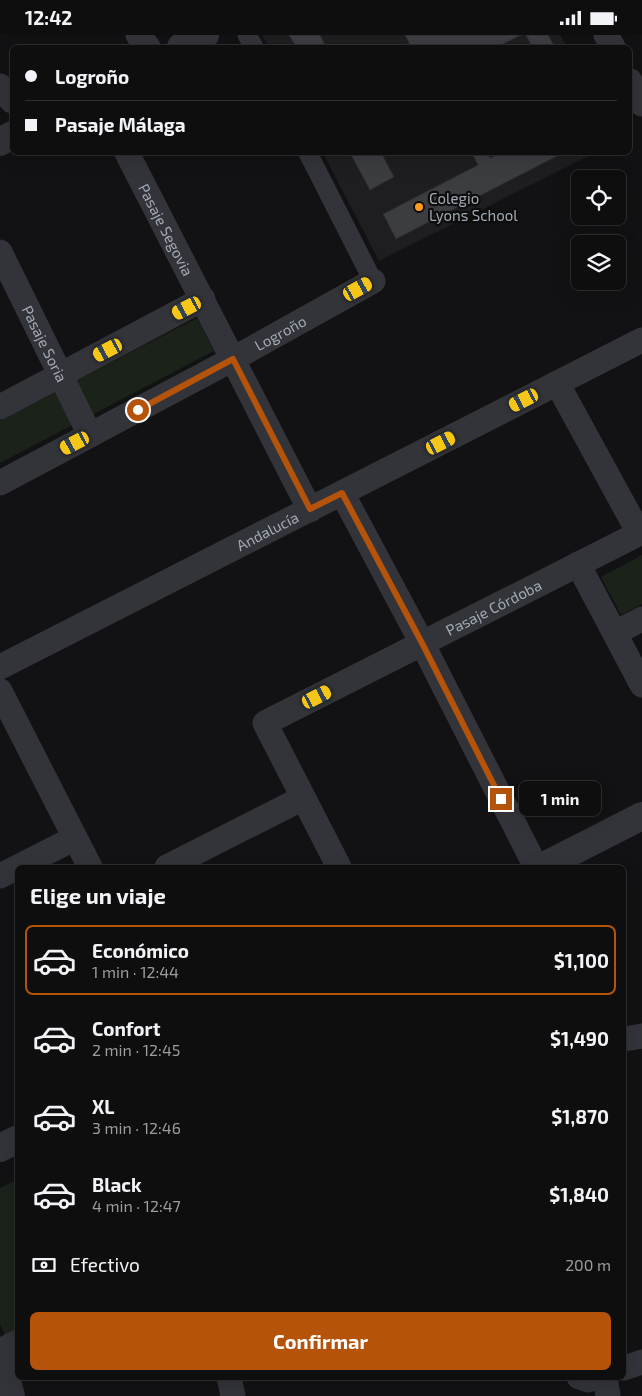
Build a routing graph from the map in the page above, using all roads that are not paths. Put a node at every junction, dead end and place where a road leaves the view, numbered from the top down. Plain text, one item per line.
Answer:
1 (138, 35) edge
2 (205, 35) edge
3 (146, 45) edge
4 (185, 45) edge
5 (632, 85) edge
6 (0, 86) edge
7 (10, 98) edge
8 (642, 104) edge
9 (128, 155) edge
10 (309, 155) edge
11 (0, 252) edge
12 (373, 281) joint
13 (203, 299) junction
14 (642, 340) edge
15 (233, 359) junction
16 (60, 375) junction
17 (557, 383) junction
18 (0, 407) edge
19 (90, 435) junction
20 (0, 483) edge
21 (342, 493) junction
22 (310, 509) junction
23 (640, 533) edge
24 (578, 564) junction
25 (642, 619) edge
26 (615, 633) junction
27 (422, 643) junction
28 (0, 667) edge
29 (642, 685) edge
30 (0, 691) edge
31 (303, 798) junction
32 (642, 818) edge
33 (75, 838) junction
34 (27, 865) edge
35 (89, 865) edge
36 (171, 865) edge
37 (338, 865) edge
38 (535, 865) edge
39 (546, 865) edge
40 (15, 870) edge
41 (0, 876) edge
42 (642, 1036) edge
43 (626, 1039) edge
44 (15, 1140) edge
45 (0, 1148) edge
46 (15, 1344) edge
47 (0, 1353) edge
48 (642, 1362) edge
49 (626, 1368) edge
50 (229, 1380) edge
51 (605, 1380) edge
52 (11, 1396) edge
53 (233, 1396) edge
54 (608, 1396) edge

1 - 3 street
2 - 4 street
5 - 8 street
6 - 7 street
9 - 13 street, Pasaje Segovia
10 - 12 street
11 - 16 street, Pasaje Soria
12 - 15 street, Logroño
13 - 15 street, Pasaje Segovia
13 - 16 street
14 - 17 street, Andalucía
15 - 19 street, Logroño
15 - 22 street, Pasaje Segovia
16 - 18 street
16 - 19 street, Pasaje Soria
17 - 21 street, Andalucía
17 - 23 street
19 - 20 street, Logroño
21 - 22 street, Andalucía
21 - 27 street
22 - 28 street, Andalucía
23 - 24 street, Pasaje Córdoba
24 - 26 street
24 - 27 street, Pasaje Córdoba
25 - 26 street
26 - 29 street
27 - 31 street, Pasaje Córdoba
27 - 38 street
30 - 33 street
31 - 36 street
31 - 37 street
32 - 39 street
33 - 34 street
33 - 35 street
40 - 41 street
42 - 43 street
44 - 45 street
46 - 47 street
47 - 52 street
48 - 49 street
50 - 53 street
51 - 54 street

